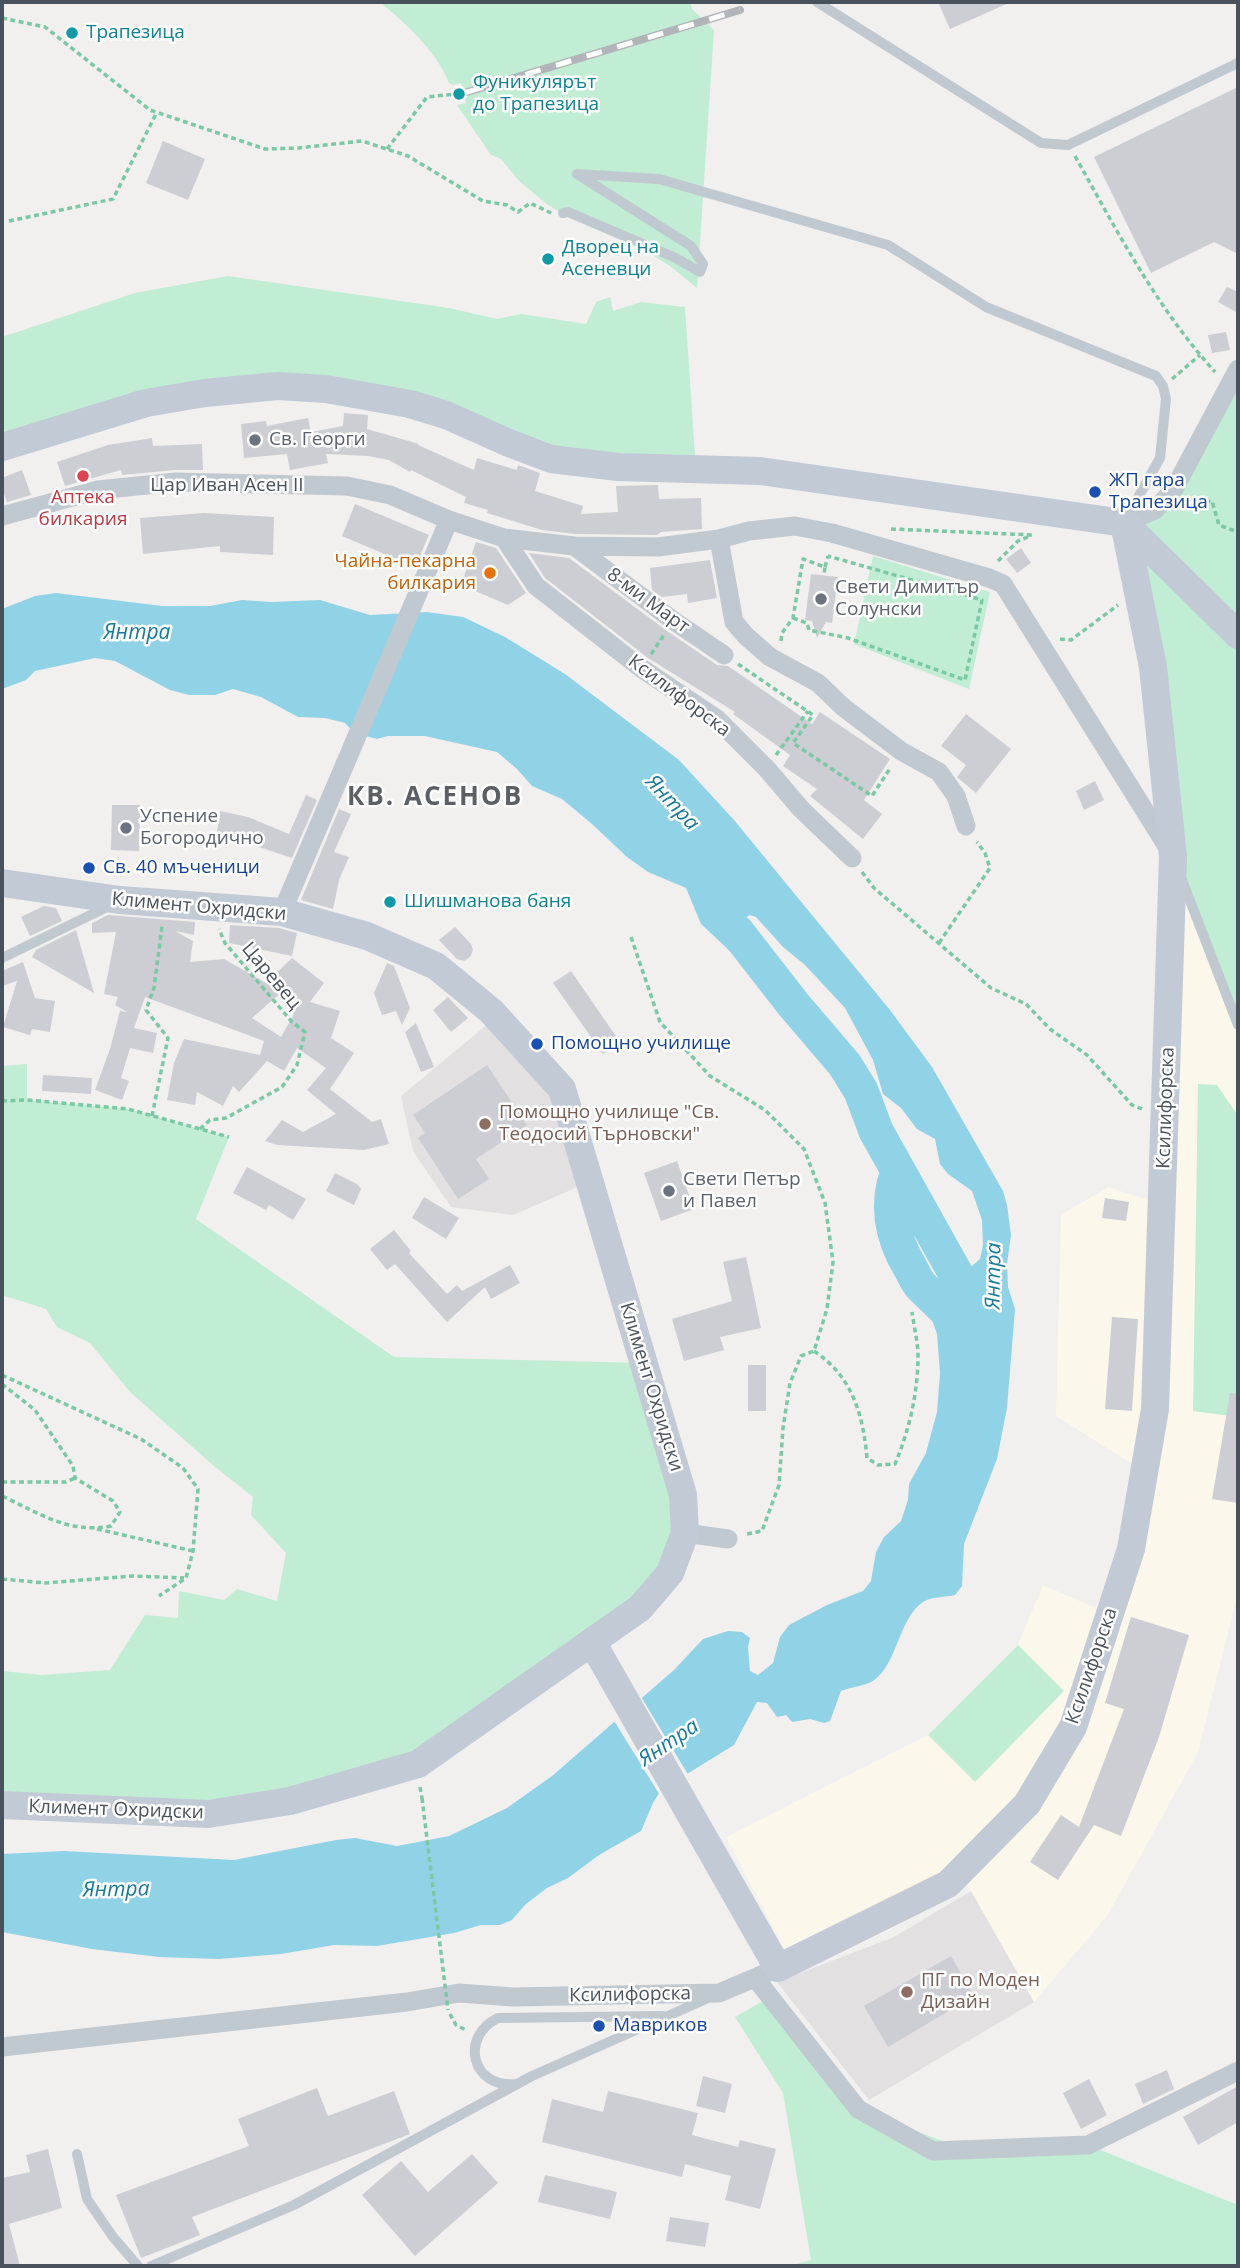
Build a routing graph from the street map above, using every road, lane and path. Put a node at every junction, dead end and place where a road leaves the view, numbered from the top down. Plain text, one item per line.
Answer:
1 (817, 2) edge
2 (2, 18) edge
3 (1238, 64) edge
4 (455, 94) dead end
5 (157, 112) junction
6 (1068, 145) junction
7 (387, 149) junction
8 (563, 213) joint
9 (9, 221) dead end
10 (1200, 355) junction
11 (1238, 369) edge
12 (1163, 386) junction
13 (1228, 387) junction
14 (2, 447) edge
15 (1174, 489) junction
16 (2, 516) edge
17 (449, 520) junction
18 (1124, 523) junction
19 (881, 529) dead end
20 (1043, 531) dead end
21 (1238, 532) edge
22 (1032, 536) junction
23 (504, 538) junction
24 (719, 539) junction
25 (574, 546) junction
26 (1007, 552) dead end
27 (828, 556) dead end
28 (824, 575) dead end
29 (1138, 590) junction
30 (793, 618) junction
31 (674, 621) junction
32 (782, 633) dead end
33 (1238, 635) edge
34 (1037, 636) junction
35 (724, 655) joint
36 (641, 668) junction
37 (807, 711) junction
38 (901, 751) junction
39 (767, 769) junction
40 (966, 825) joint
41 (1173, 856) junction
42 (852, 858) joint
43 (2, 883) edge
44 (120, 900) junction
45 (165, 903) junction
46 (217, 907) junction
47 (282, 912) junction
48 (631, 937) dead end
49 (939, 943) junction
50 (2, 958) edge
51 (1238, 1025) edge
52 (2, 1101) edge
53 (152, 1116) junction
54 (1166, 1120) junction
55 (200, 1129) junction
56 (229, 1137) dead end
57 (912, 1312) dead end
58 (814, 1351) junction
59 (2, 1375) edge
60 (2, 1384) edge
61 (75, 1478) junction
62 (2, 1482) edge
63 (2, 1496) edge
64 (95, 1529) junction
65 (685, 1533) junction
66 (728, 1539) joint
67 (193, 1551) junction
68 (2, 1578) edge
69 (186, 1578) junction
70 (159, 1596) dead end
71 (598, 1654) junction
72 (422, 1798) dead end
73 (2, 1805) edge
74 (767, 1973) junction
75 (719, 1993) junction
76 (667, 2016) junction
77 (477, 2036) junction
78 (2, 2047) edge
79 (1238, 2071) edge
80 (532, 2076) junction
81 (76, 2154) dead end
82 (138, 2266) edge
83 (151, 2266) edge

1 - 6 lane
2 - 5 path
3 - 6 lane
4 - 7 path
5 - 7 path
5 - 9 path
6 - 10 path
7 - 8 path
8 - 12 lane
10 - 12 path
10 - 13 path
11 - 13 street
12 - 18 lane
13 - 15 street
14 - 18 street
15 - 18 street
15 - 21 path
16 - 17 street, Цар Иван Асен II
17 - 23 street, Цар Иван Асен II
17 - 47 street
18 - 29 street, Ксилифорска
18 - 33 street
19 - 22 path
20 - 22 path
22 - 26 path
23 - 25 street, Цар Иван Асен II
23 - 36 street, Ксилифорска
24 - 25 street, Цар Иван Асен II
24 - 34 street, Цар Иван Асен II
24 - 38 street
25 - 31 street, 8-ми Март
27 - 30 path
28 - 30 path
29 - 34 path
29 - 41 street, Ксилифорска
30 - 32 path
31 - 35 street, 8-ми Март
31 - 36 path
34 - 41 street
35 - 37 path
36 - 39 street, Ксилифорска
37 - 38 path
37 - 39 path
38 - 40 street
39 - 42 street, Ксилифорска
40 - 49 path
41 - 51 lane
41 - 54 street, Ксилифорска
42 - 49 path
43 - 44 street, Климент Охридски
44 - 45 street, Климент Охридски
44 - 50 lane
45 - 46 street, Климент Охридски
45 - 53 path
46 - 47 street, Климент Охридски
46 - 55 path, Царевец
47 - 65 street, Климент Охридски
48 - 58 path
49 - 54 path
52 - 53 path
53 - 55 path
54 - 74 street, Ксилифорска
55 - 56 path
57 - 58 path
58 - 66 path
59 - 67 path
60 - 61 path
61 - 62 path
61 - 64 path
63 - 64 path
64 - 67 path
65 - 66 street
65 - 71 street, Климент Охридски
67 - 69 path
68 - 69 path
69 - 70 path
71 - 73 street, Климент Охридски
71 - 74 street
72 - 77 path, bridge
74 - 75 street, Ксилифорска
74 - 79 street
75 - 76 lane
75 - 78 street, Ксилифорска
76 - 77 lane
76 - 80 lane
77 - 80 lane
80 - 83 lane
81 - 82 lane

